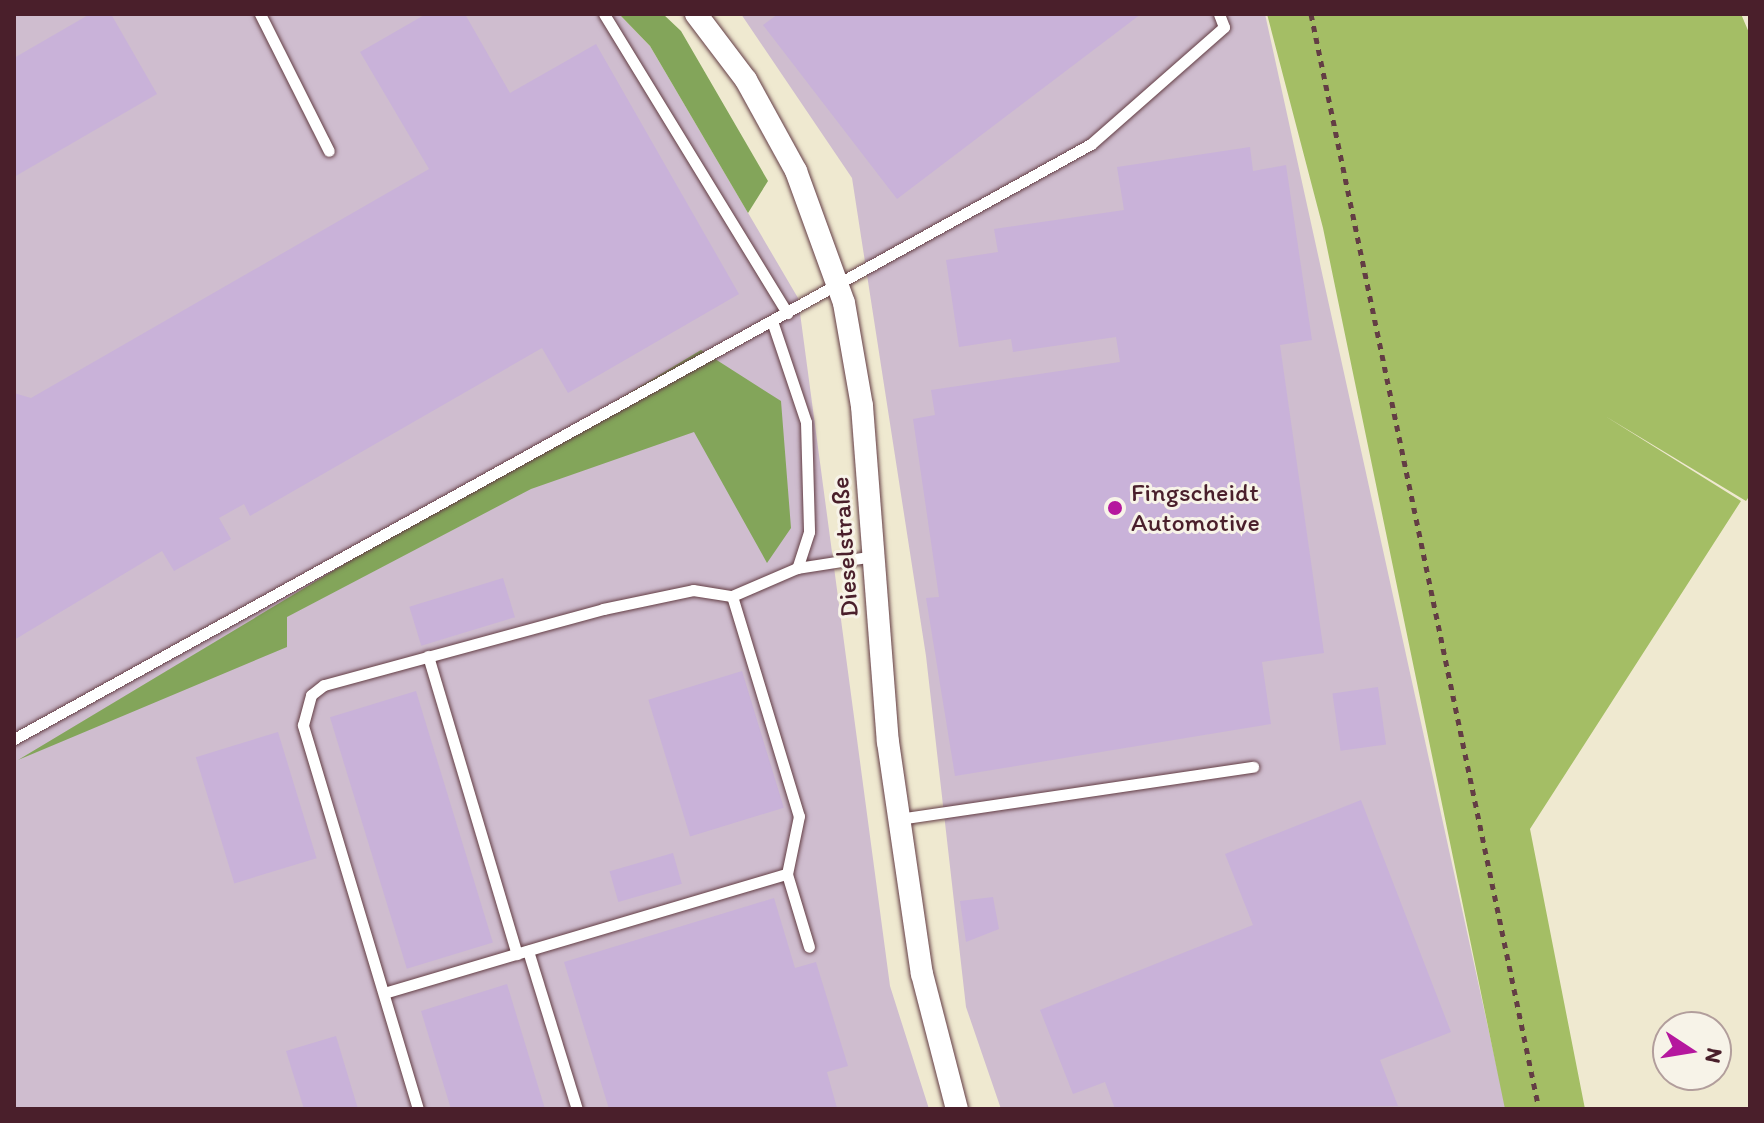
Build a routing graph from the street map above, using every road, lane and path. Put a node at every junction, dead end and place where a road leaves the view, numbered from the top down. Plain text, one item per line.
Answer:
1 (260, 14) edge
2 (604, 14) edge
3 (696, 14) edge
4 (1219, 14) edge
5 (1311, 14) edge
6 (329, 151) dead end
7 (839, 284) junction
8 (787, 313) junction
9 (772, 321) junction
10 (874, 556) junction
11 (797, 568) junction
12 (732, 596) junction
13 (428, 656) junction
14 (14, 739) edge
15 (1253, 767) dead end
16 (899, 819) junction
17 (787, 874) junction
18 (809, 947) dead end
19 (522, 952) junction
20 (384, 993) junction
21 (418, 1109) edge
22 (577, 1109) edge
23 (957, 1109) edge
24 (1539, 1109) edge

1 - 6 lane
2 - 8 lane
3 - 7 street, Dieselstraße
4 - 7 lane
5 - 24 path
7 - 8 lane
7 - 10 street, Dieselstraße
8 - 9 lane
9 - 11 lane
9 - 14 lane
10 - 11 lane
10 - 16 street, Dieselstraße
11 - 12 lane
12 - 13 lane
12 - 17 lane
13 - 19 lane
13 - 20 lane
15 - 16 lane
16 - 23 street, Dieselstraße
17 - 18 lane
17 - 19 lane
19 - 20 lane
19 - 22 lane
20 - 21 lane

